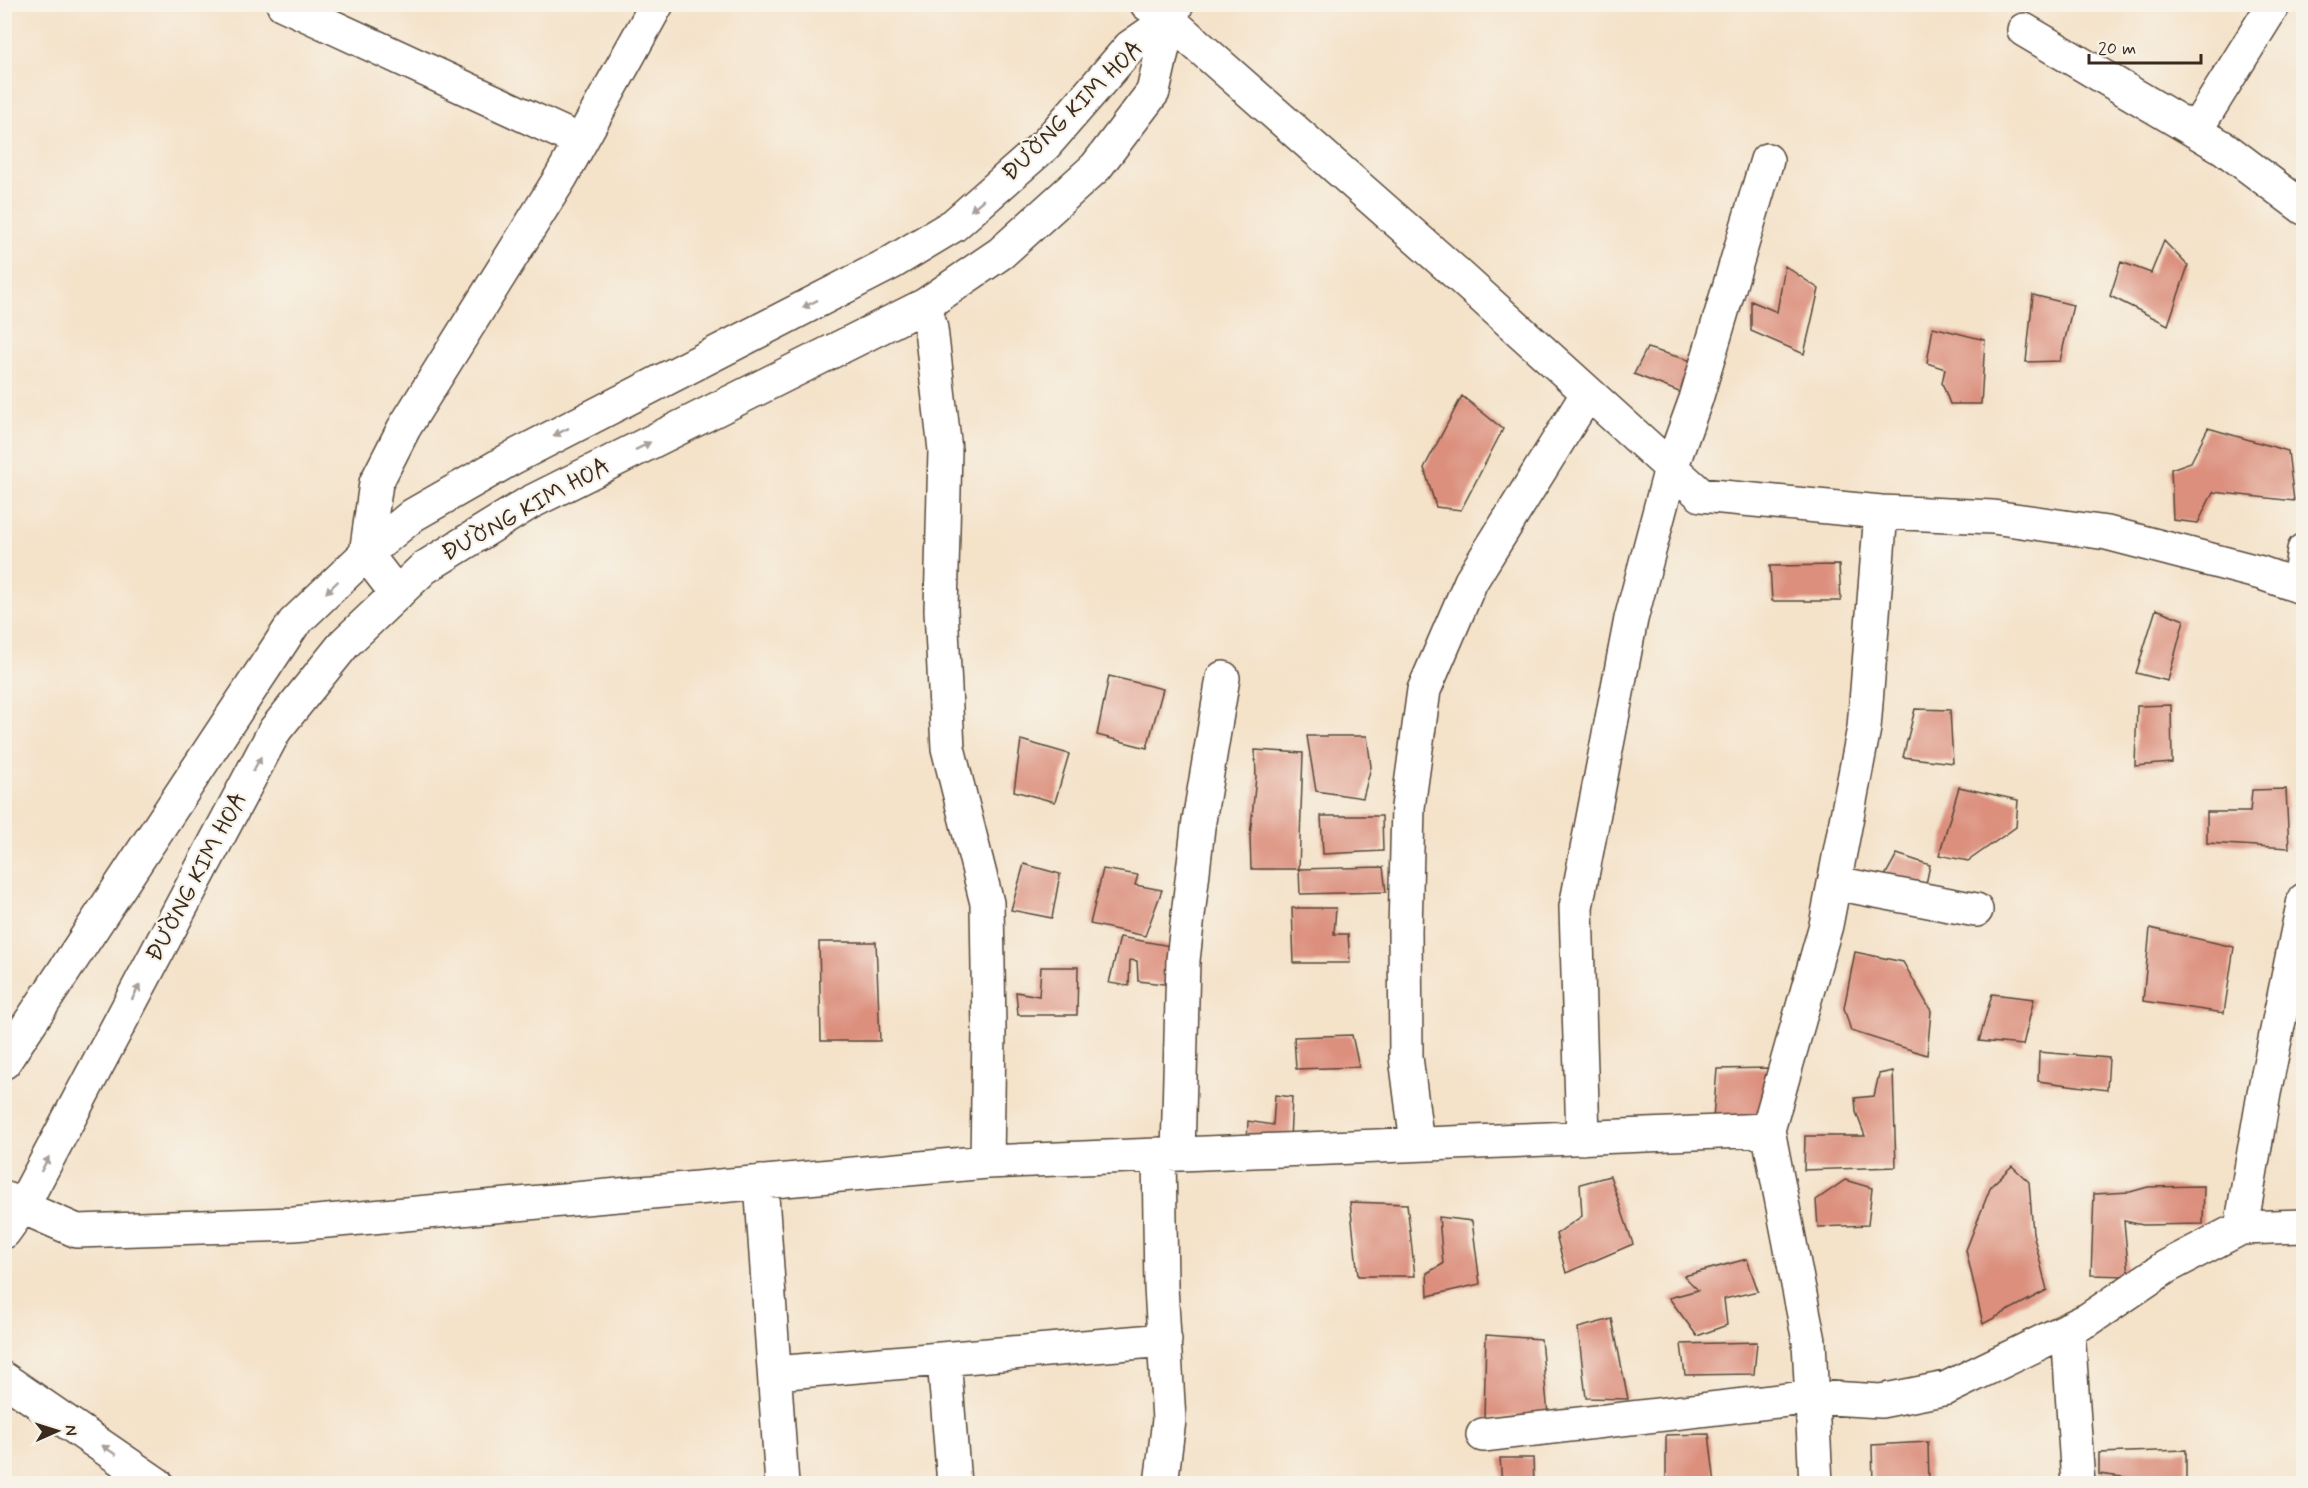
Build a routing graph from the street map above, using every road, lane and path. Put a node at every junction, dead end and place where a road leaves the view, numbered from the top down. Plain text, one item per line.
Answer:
1 (283, 4) edge
2 (657, 4) edge
3 (2274, 4) edge
4 (1164, 10) edge
5 (2024, 30) dead end
6 (2194, 131) junction
7 (580, 141) junction
8 (1767, 160) dead end
9 (2304, 208) edge
10 (924, 305) junction
11 (1587, 393) junction
12 (1671, 468) junction
13 (1881, 512) junction
14 (2304, 550) edge
15 (366, 554) junction
16 (2301, 587) edge
17 (397, 594) junction
18 (1223, 678) dead end
19 (1835, 883) junction
20 (2304, 900) edge
21 (1976, 910) dead end
22 (4, 1062) edge
23 (1768, 1130) junction
24 (1583, 1138) junction
25 (1417, 1144) junction
26 (1168, 1154) junction
27 (987, 1161) junction
28 (762, 1182) junction
29 (10, 1212) edge
30 (2304, 1226) edge
31 (2241, 1228) junction
32 (2068, 1329) junction
33 (1165, 1340) junction
34 (944, 1359) junction
35 (775, 1373) junction
36 (4, 1379) edge
37 (1813, 1397) junction
38 (1483, 1434) dead end
39 (158, 1484) edge
40 (782, 1484) edge
41 (954, 1484) edge
42 (1161, 1484) edge
43 (1816, 1484) edge
44 (2078, 1484) edge

1 - 7 street
2 - 7 street
3 - 6 street
4 - 10 street, ĐƯỜNG KIM HOA
4 - 11 street
4 -> 15 street, ĐƯỜNG KIM HOA
5 - 6 street
6 - 9 street
7 - 15 street
8 - 12 street
17 -> 10 street, ĐƯỜNG KIM HOA
10 - 27 street
11 - 12 street
11 - 25 street
12 - 13 street
12 - 24 street
13 - 16 street
13 - 19 street
14 - 16 street
15 - 17 street
15 -> 22 street, ĐƯỜNG KIM HOA
29 -> 17 street, ĐƯỜNG KIM HOA
18 - 26 street
19 - 21 street
19 - 23 street
20 - 31 street
23 - 24 street
23 - 37 street
24 - 25 street
25 - 26 street
26 - 27 street
26 - 33 street
27 - 28 street
28 - 29 street
28 - 35 street
30 - 31 street
31 - 32 street
32 - 37 street
32 - 44 street
33 - 34 street
33 - 42 street
34 - 35 street
34 - 41 street
35 - 40 street
39 -> 36 street
37 - 38 street
37 - 43 street

